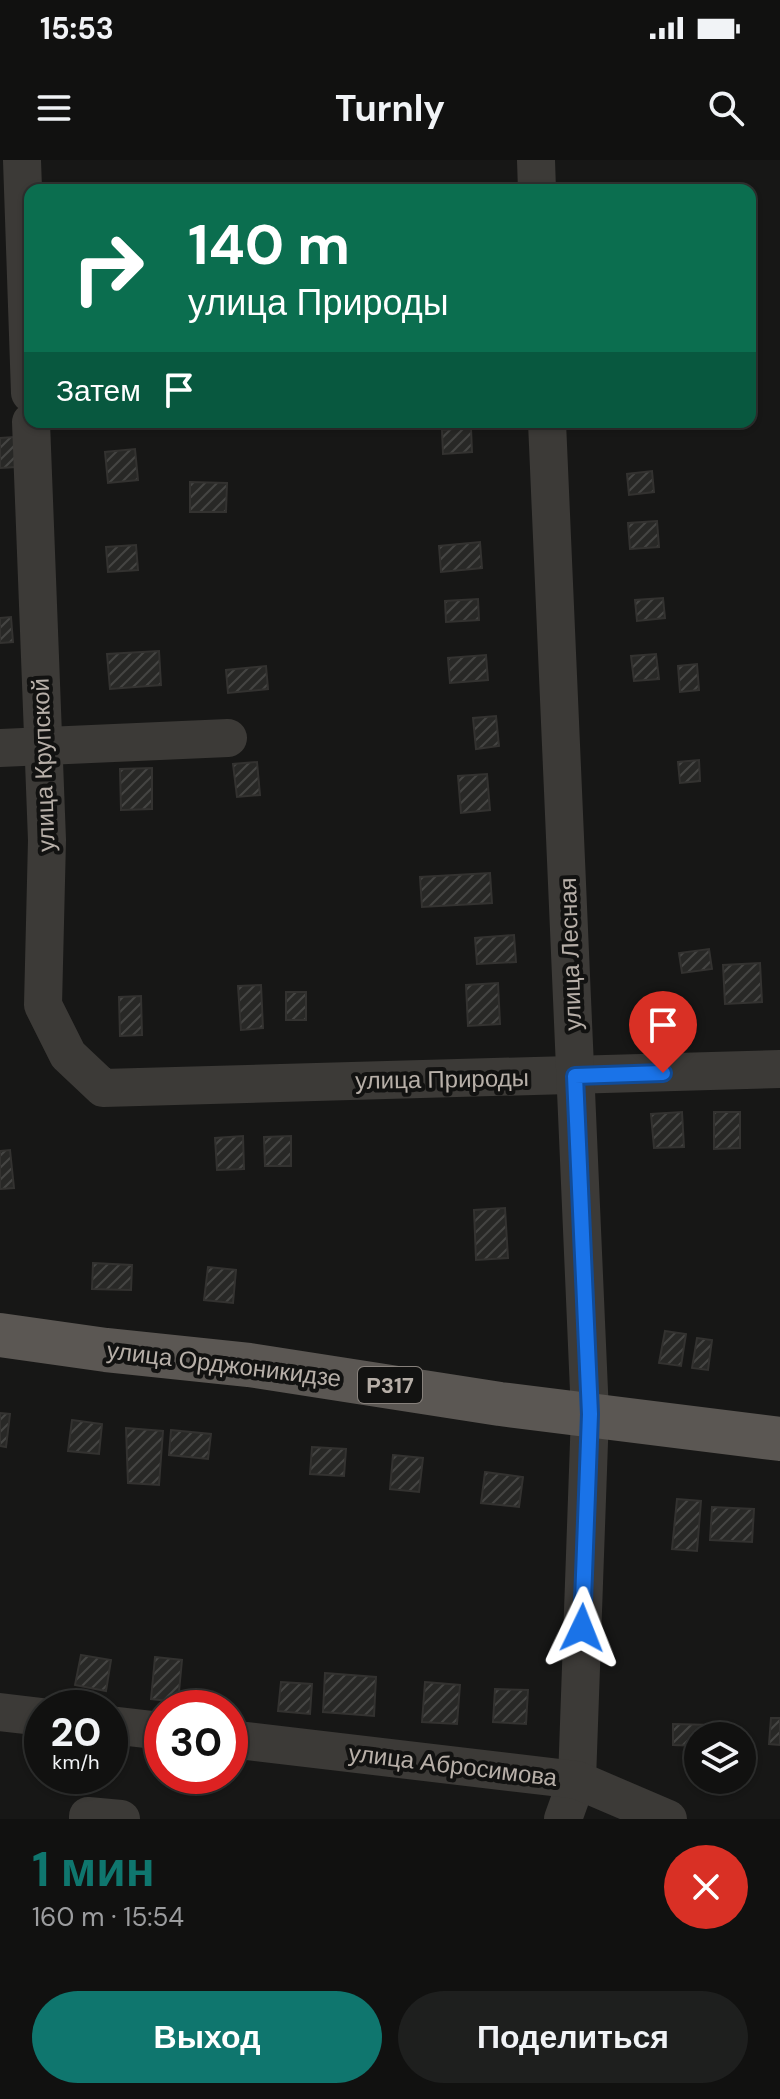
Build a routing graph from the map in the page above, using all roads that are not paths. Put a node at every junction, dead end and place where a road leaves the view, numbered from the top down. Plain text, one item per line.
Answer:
1 (22, 160) edge
2 (536, 160) edge
3 (537, 184) edge
4 (24, 218) edge
5 (31, 428) edge
6 (547, 428) edge
7 (228, 738) dead end
8 (42, 747) junction
9 (0, 748) edge
10 (780, 1069) edge
11 (575, 1076) junction
12 (103, 1088) joint
13 (0, 1335) edge
14 (590, 1414) junction
15 (780, 1439) edge
16 (0, 1712) edge
17 (24, 1715) edge
18 (248, 1741) edge
19 (577, 1780) junction
20 (563, 1819) edge
21 (668, 1819) edge

1 - 4 street
2 - 3 street
5 - 8 street, улица Крупской
6 - 11 street, улица Лесная
7 - 8 street
8 - 9 street
8 - 12 street, улица Крупской
10 - 11 street, улица Природы
11 - 12 street, улица Природы
11 - 14 street, улица Лесная
13 - 14 main road, улица Орджоникидзе / Р317
14 - 15 main road, улица Орджоникидзе / Р317
14 - 19 street, улица Лесная
16 - 17 street
18 - 19 street, улица Абросимова
19 - 20 street, улица Лесная
19 - 21 street, улица Абросимова

